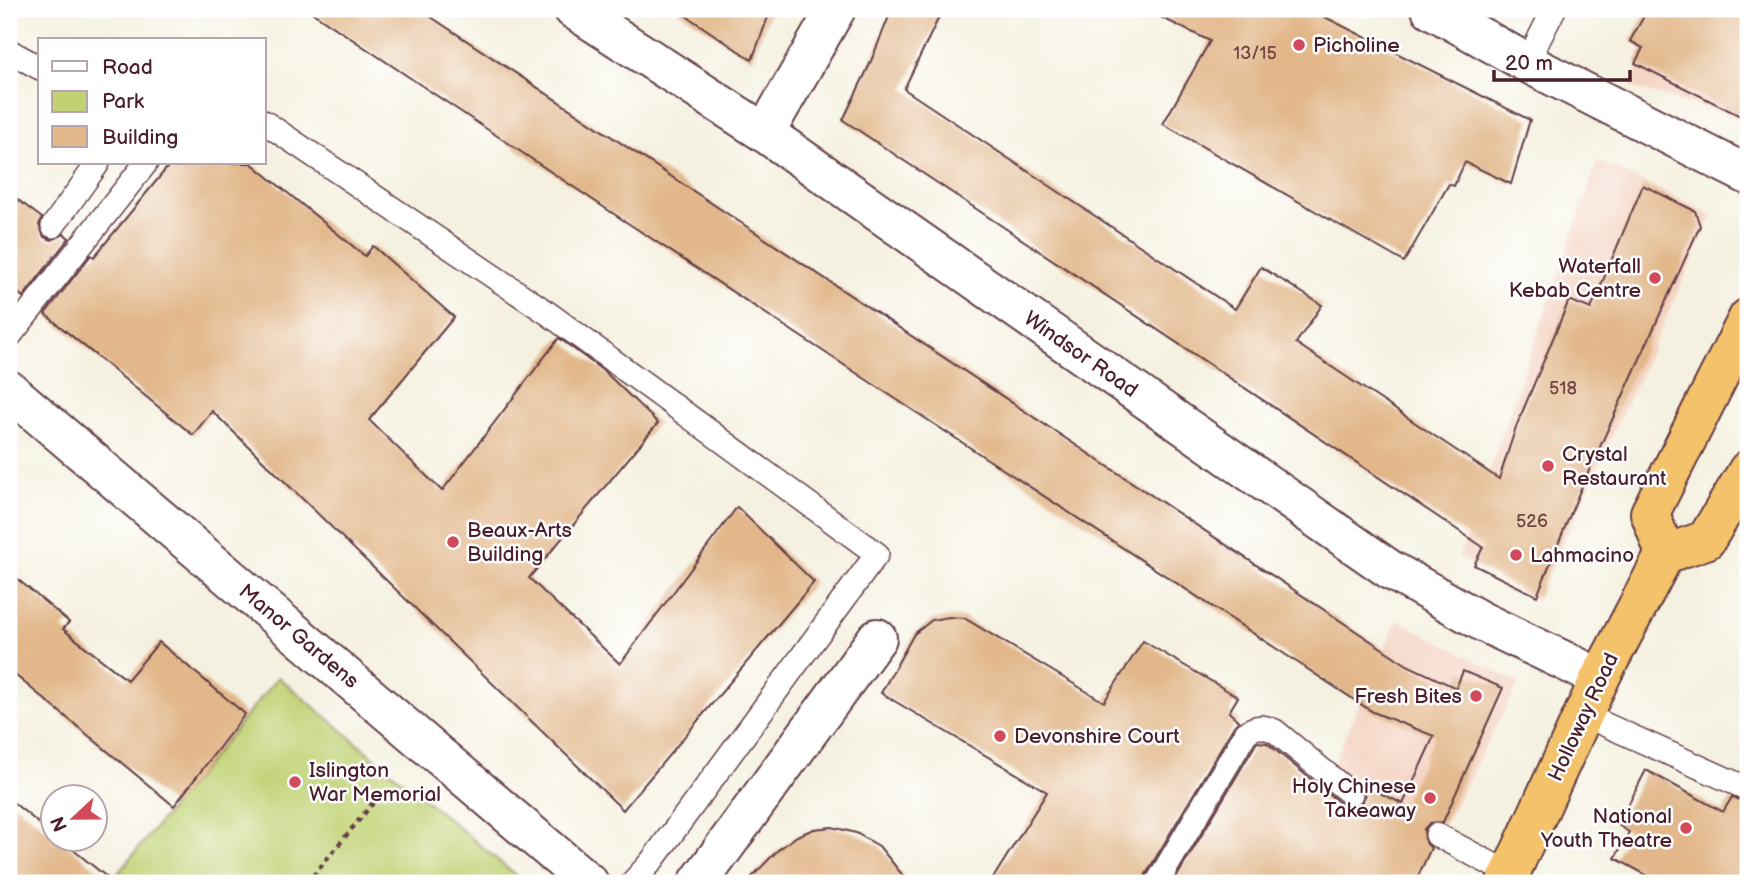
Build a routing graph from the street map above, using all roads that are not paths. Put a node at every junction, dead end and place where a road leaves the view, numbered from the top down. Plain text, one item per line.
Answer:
1 (573, 9) edge
2 (836, 9) edge
3 (1431, 9) edge
4 (1554, 9) edge
5 (9, 51) edge
6 (1527, 63) junction
7 (38, 67) edge
8 (266, 123) edge
9 (765, 133) junction
10 (98, 164) edge
11 (145, 164) edge
12 (1748, 176) edge
13 (53, 226) dead end
14 (1748, 318) edge
15 (9, 337) edge
16 (9, 390) edge
17 (1748, 470) edge
18 (1665, 554) junction
19 (877, 638) dead end
20 (1600, 678) junction
21 (1584, 715) junction
22 (1748, 789) edge
23 (1351, 794) dead end
24 (1437, 835) dead end
25 (1508, 879) edge
26 (589, 883) edge
27 (632, 883) edge
28 (698, 883) edge
29 (1157, 883) edge

1 - 9 street, Windsor Road
2 - 9 street
3 - 6 street
4 - 6 lane
5 - 7 lane
6 - 12 street
8 - 27 lane
9 - 20 street, Windsor Road
10 - 13 lane
11 - 15 lane
14 - 18 highway
16 - 26 street, Manor Gardens
17 - 18 highway
18 - 20 highway, Holloway Road
19 - 28 street
20 - 21 highway, Holloway Road
21 - 22 lane
21 - 25 highway, Holloway Road
23 - 29 lane
24 - 25 lane

